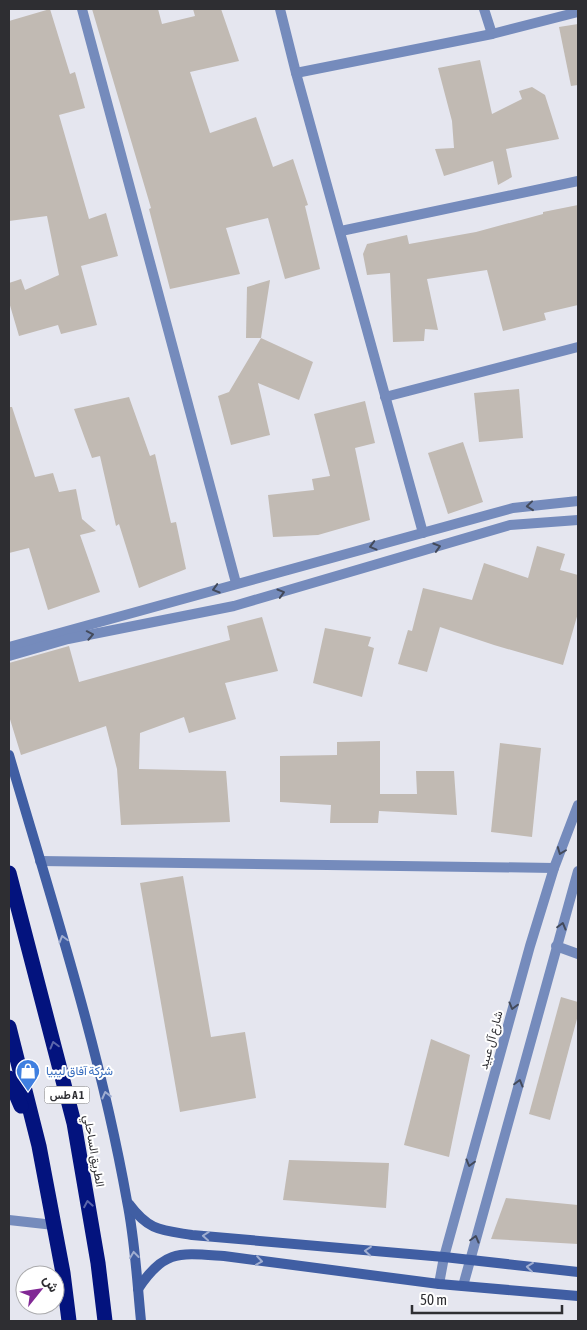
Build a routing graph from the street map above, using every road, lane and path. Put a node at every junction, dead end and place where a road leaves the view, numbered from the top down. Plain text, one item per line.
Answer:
1 (82, 9) edge
2 (280, 9) edge
3 (484, 9) edge
4 (578, 12) edge
5 (492, 34) junction
6 (296, 73) junction
7 (578, 181) edge
8 (341, 232) junction
9 (578, 347) edge
10 (385, 397) junction
11 (578, 501) edge
12 (578, 520) edge
13 (423, 533) junction
14 (236, 584) junction
15 (9, 647) edge
16 (9, 656) edge
17 (9, 755) edge
18 (578, 805) edge
19 (40, 861) junction
20 (554, 868) junction
21 (578, 871) edge
22 (9, 873) edge
23 (556, 946) junction
24 (578, 954) edge
25 (9, 1027) edge
26 (9, 1078) edge
27 (39, 1146) junction
28 (128, 1203) junction
29 (9, 1220) edge
30 (54, 1225) junction
31 (444, 1258) junction
32 (469, 1260) junction
33 (578, 1272) edge
34 (439, 1284) junction
35 (463, 1286) junction
36 (138, 1289) junction
37 (578, 1296) edge
38 (69, 1321) edge
39 (105, 1321) edge
40 (141, 1321) edge

1 - 14 street
2 - 6 street
3 - 5 street
4 - 5 street
5 - 6 street
6 - 8 street
7 - 8 street
8 - 10 street
9 - 10 street
10 - 13 street
11 -> 13 street
16 -> 12 street
13 -> 14 street
14 -> 15 street
17 - 19 street
18 -> 20 street, شارع آل عبيد
19 - 20 street
28 -> 19 street
20 -> 31 street, شارع آل عبيد
23 -> 21 street
39 -> 22 highway, الطريق الساحلي / طس A 1
23 - 24 street
32 -> 23 street
25 - 27 highway, طس A 1
26 - 27 highway
27 - 30 highway, طس A 1
31 -> 28 street
36 -> 28 street
29 - 30 street
30 - 38 highway, طس A 1
31 - 32 street
31 - 34 street, شارع آل عبيد
33 -> 32 street
32 - 35 street
34 - 35 street
36 -> 34 street
35 - 37 street
36 - 40 street

